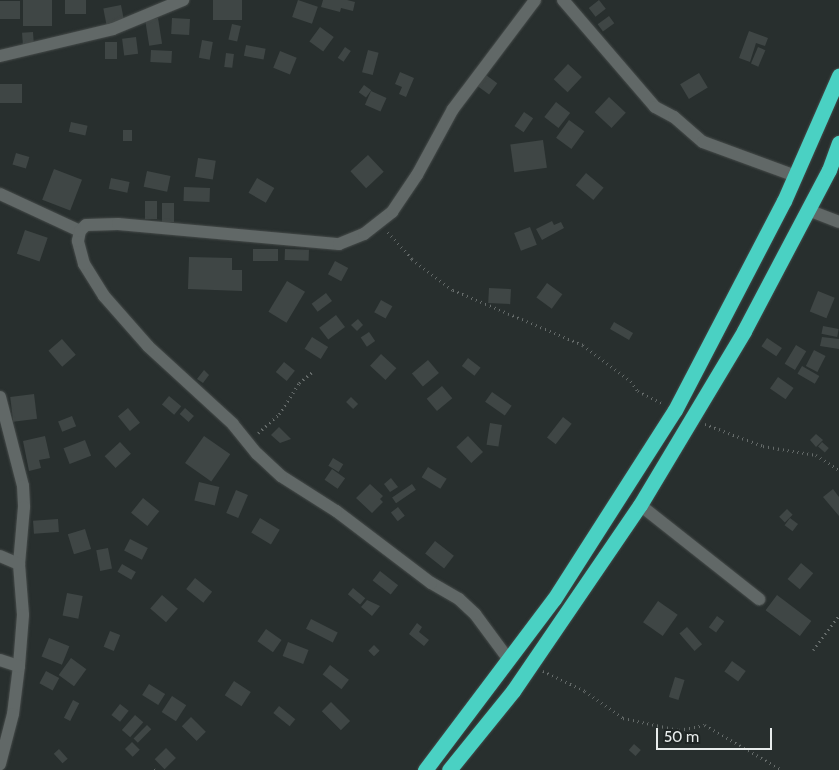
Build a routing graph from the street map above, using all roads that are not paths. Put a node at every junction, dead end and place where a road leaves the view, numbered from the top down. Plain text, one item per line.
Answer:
1 (183, 0) edge
2 (535, 0) edge
3 (563, 0) edge
4 (0, 56) edge
5 (839, 76) edge
6 (839, 143) edge
7 (796, 176) junction
8 (0, 194) edge
9 (808, 210) junction
10 (839, 222) edge
11 (80, 231) junction
12 (0, 397) edge
13 (2, 418) edge
14 (640, 505) junction
15 (0, 556) edge
16 (19, 564) junction
17 (759, 599) dead end
18 (0, 660) edge
19 (510, 660) junction
20 (19, 666) junction
21 (0, 764) edge
22 (424, 770) edge
23 (449, 770) edge

1 - 4 street
2 - 11 street
3 - 7 street
5 - 7 highway
6 - 9 highway
7 - 19 highway
8 - 11 street
9 - 10 street
9 - 14 highway
11 - 19 street
12 - 13 street
13 - 16 street
14 - 17 street
14 - 23 highway
15 - 16 street
16 - 20 street
18 - 20 street
19 - 22 highway
20 - 21 street

